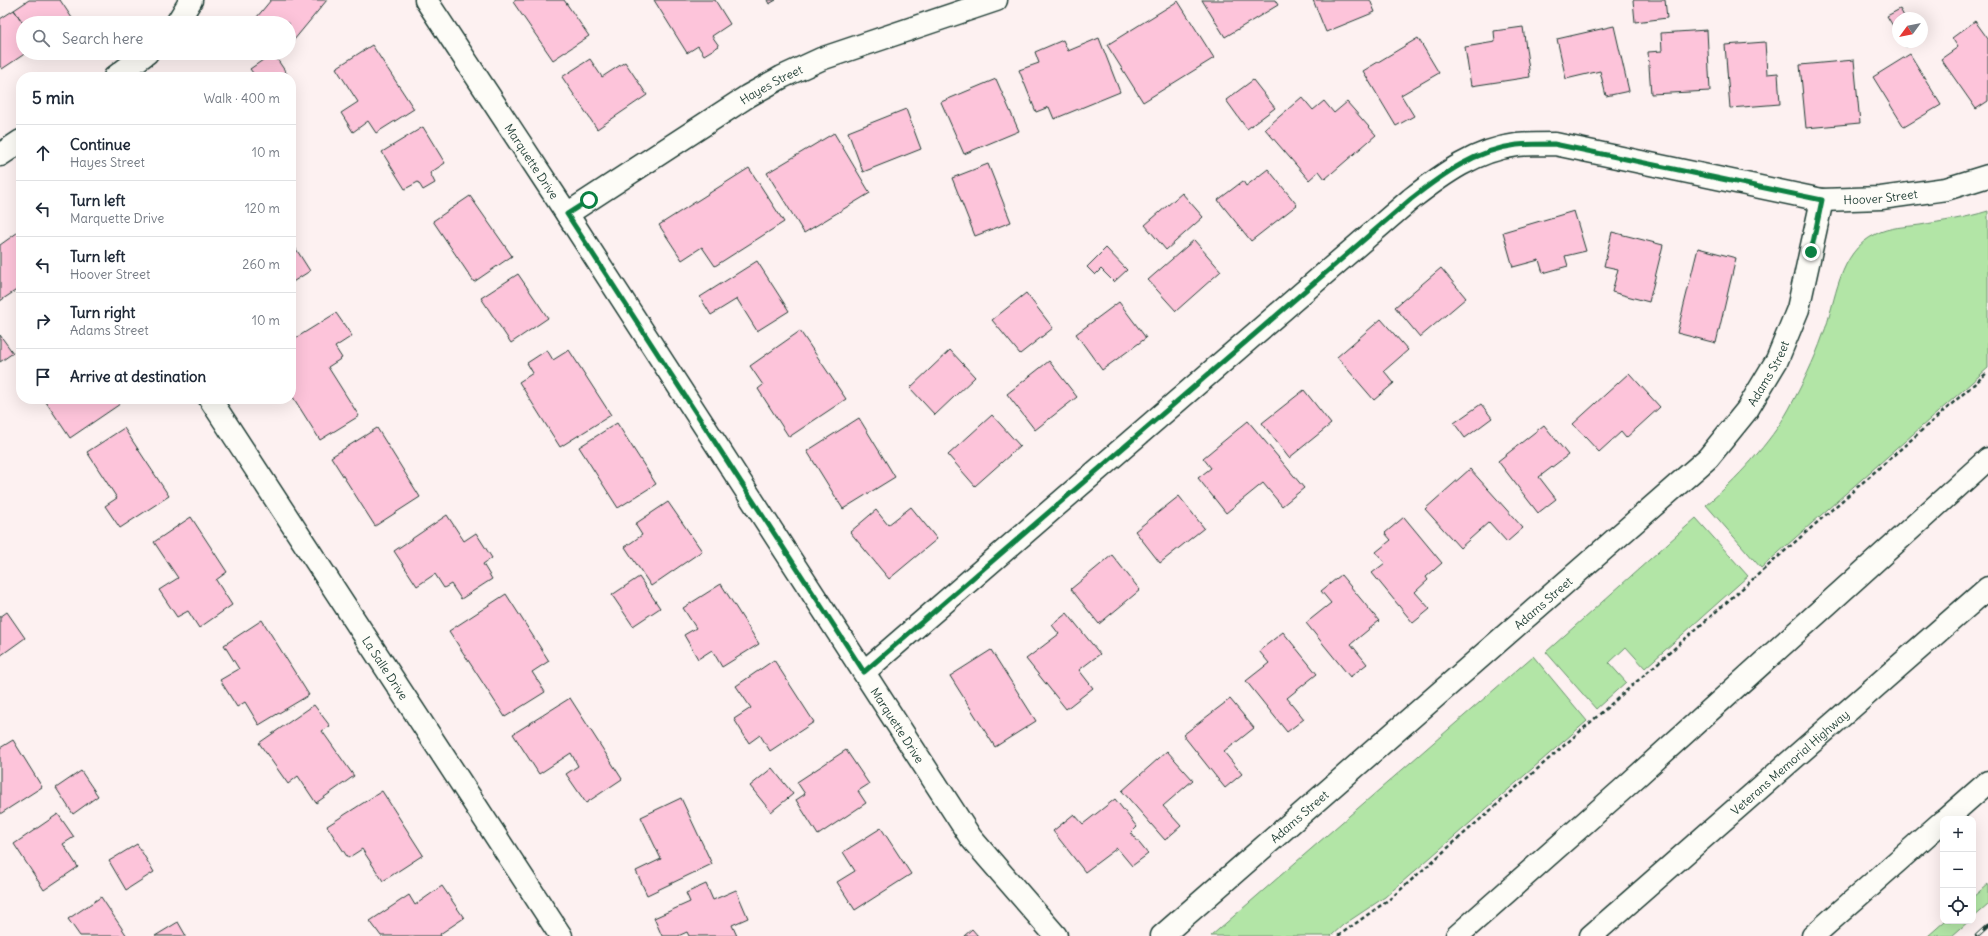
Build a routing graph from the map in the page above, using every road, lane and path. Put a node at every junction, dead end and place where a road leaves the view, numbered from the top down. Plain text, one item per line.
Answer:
1 (191, 0) edge
2 (426, 0) edge
3 (996, 0) edge
4 (181, 16) edge
5 (138, 60) edge
6 (122, 72) edge
7 (16, 145) edge
8 (0, 156) edge
9 (1988, 176) edge
10 (1822, 200) junction
11 (567, 214) junction
12 (1988, 372) edge
13 (213, 404) edge
14 (1988, 459) edge
15 (1988, 588) edge
16 (864, 672) junction
17 (1988, 782) edge
18 (1949, 816) edge
19 (1940, 824) edge
20 (561, 936) edge
21 (1056, 936) edge
22 (1162, 936) edge
23 (1338, 936) edge
24 (1457, 936) edge
25 (1591, 936) edge
26 (1813, 936) edge

1 - 4 main road
2 - 11 main road, Marquette Drive
3 - 11 main road, Hayes Street
5 - 6 main road
7 - 8 main road
9 - 10 main road, Hoover Street
10 - 16 main road, Hoover Street
10 - 22 main road, Adams Street
11 - 16 main road, Marquette Drive
12 - 23 path
13 - 20 main road, La Salle Drive
14 - 24 main road
15 - 25 main road, Veterans Memorial Highway
16 - 21 main road, Marquette Drive
17 - 18 main road
19 - 26 main road

